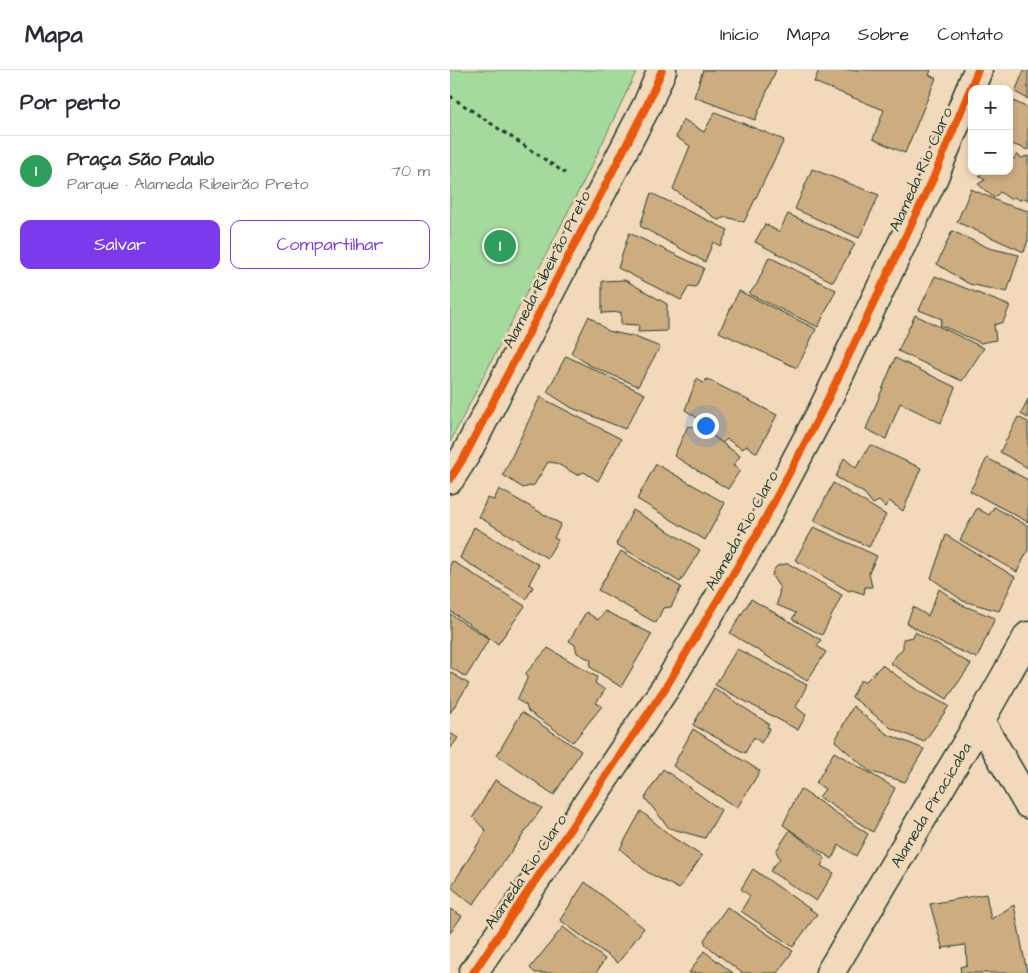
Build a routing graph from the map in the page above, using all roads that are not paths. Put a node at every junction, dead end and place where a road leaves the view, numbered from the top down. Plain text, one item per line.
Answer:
1 (662, 70) edge
2 (978, 70) edge
3 (450, 479) edge
4 (1028, 636) edge
5 (980, 721) junction
6 (1028, 804) edge
7 (473, 973) edge
8 (830, 973) edge

1 - 3 street, Alameda Ribeirão Preto
2 - 7 street, Alameda Rio Claro
4 - 5 street, Alameda Piracicaba
5 - 6 street
5 - 8 street, Alameda Piracicaba

